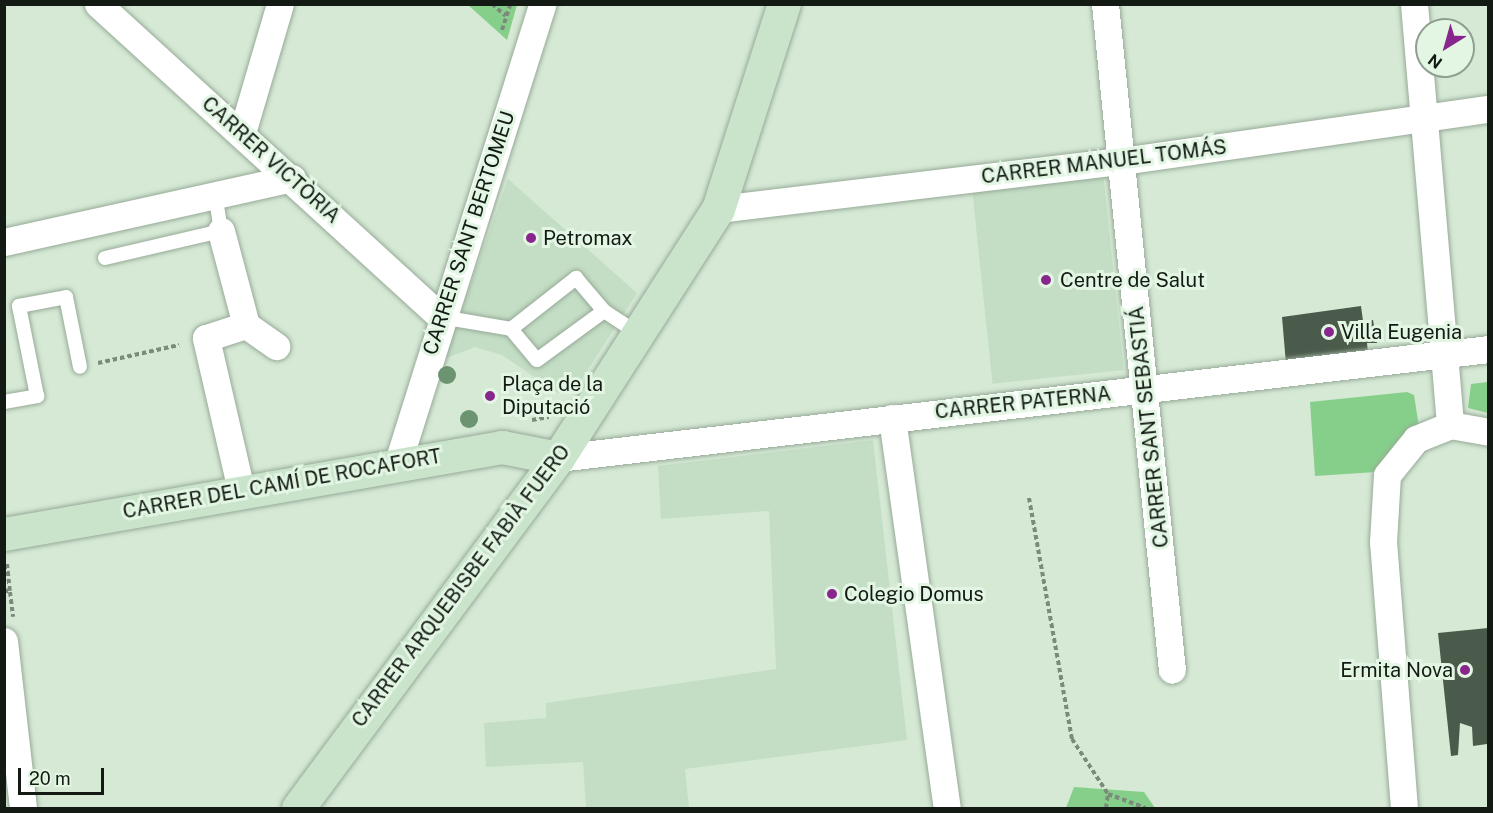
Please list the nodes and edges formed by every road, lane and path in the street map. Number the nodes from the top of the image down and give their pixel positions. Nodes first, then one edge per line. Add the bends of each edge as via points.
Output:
1 (98, 4) edge
2 (280, 4) edge
3 (492, 4) edge
4 (542, 4) edge
5 (783, 4) edge
6 (1105, 4) edge
7 (1414, 4) edge
8 (506, 16) dead end
9 (1488, 109) edge
10 (1425, 116) junction
11 (242, 132) junction
12 (1122, 161) junction
13 (292, 177) junction
14 (215, 195) junction
15 (718, 209) junction
16 (220, 231) junction
17 (4, 242) edge
18 (105, 258) dead end
19 (604, 311) junction
20 (441, 317) junction
21 (246, 325) junction
22 (511, 329) junction
23 (639, 334) junction
24 (206, 338) junction
25 (276, 346) dead end
26 (1488, 348) edge
27 (1443, 354) junction
28 (80, 367) joint
29 (1145, 390) junction
30 (4, 402) edge
31 (892, 417) junction
32 (1450, 425) junction
33 (1488, 432) edge
34 (558, 458) junction
35 (398, 462) junction
36 (241, 490) junction
37 (1029, 498) dead end
38 (6, 549) edge
39 (10, 592) dead end
40 (4, 641) edge
41 (1172, 670) dead end
42 (1108, 794) junction
43 (23, 808) edge
44 (298, 808) edge
45 (947, 808) edge
46 (1106, 808) edge
47 (1146, 808) edge
48 (1404, 808) edge

1 - 11 street, CARRER VICTÒRIA
2 - 11 street
3 - 8 path
4 - 20 street, CARRER SANT BERTOMEU
5 - 15 street, CARRER ARQUEBISBE FABIÀ FUERO
6 - 12 street, CARRER SANT SEBASTIÁ
7 - 10 street
9 - 10 street, CARRER MANUEL TOMÁS
10 - 12 street, CARRER MANUEL TOMÁS
10 - 27 street
11 - 13 street, CARRER VICTÒRIA
12 - 15 street, CARRER MANUEL TOMÁS
12 - 29 street, CARRER SANT SEBASTIÁ
13 - 14 street
13 - 20 street, CARRER VICTÒRIA
14 - 16 lane
14 - 17 street
15 - 23 street, CARRER ARQUEBISBE FABIÀ FUERO
16 - 18 lane
16 - 21 street
19 - 22 lane via 537,360
19 - 22 lane via 576,278
19 - 23 lane
20 - 22 lane
20 - 35 street, CARRER SANT BERTOMEU
21 - 24 street
21 - 25 street
23 - 34 street, CARRER ARQUEBISBE FABIÀ FUERO
24 - 28 path
24 - 36 street
26 - 27 street, CARRER PATERNA
27 - 29 street, CARRER PATERNA
27 - 32 street
28 - 30 lane via 66,297 19,306 37,396
29 - 31 street, CARRER PATERNA
29 - 41 street, CARRER SANT SEBASTIÁ
31 - 34 street, CARRER PATERNA
31 - 45 street
32 - 33 street
32 - 48 street via 1416,440 1395,459 1382,501
34 - 35 street, CARRER DEL CAMÍ DE ROCAFORT via 513,446
34 - 44 street, CARRER ARQUEBISBE FABIÀ FUERO
35 - 36 street, CARRER DEL CAMÍ DE ROCAFORT
36 - 38 street, CARRER DEL CAMÍ DE ROCAFORT
37 - 42 path via 1072,739
38 - 39 path
40 - 43 street
42 - 46 path
42 - 47 path

